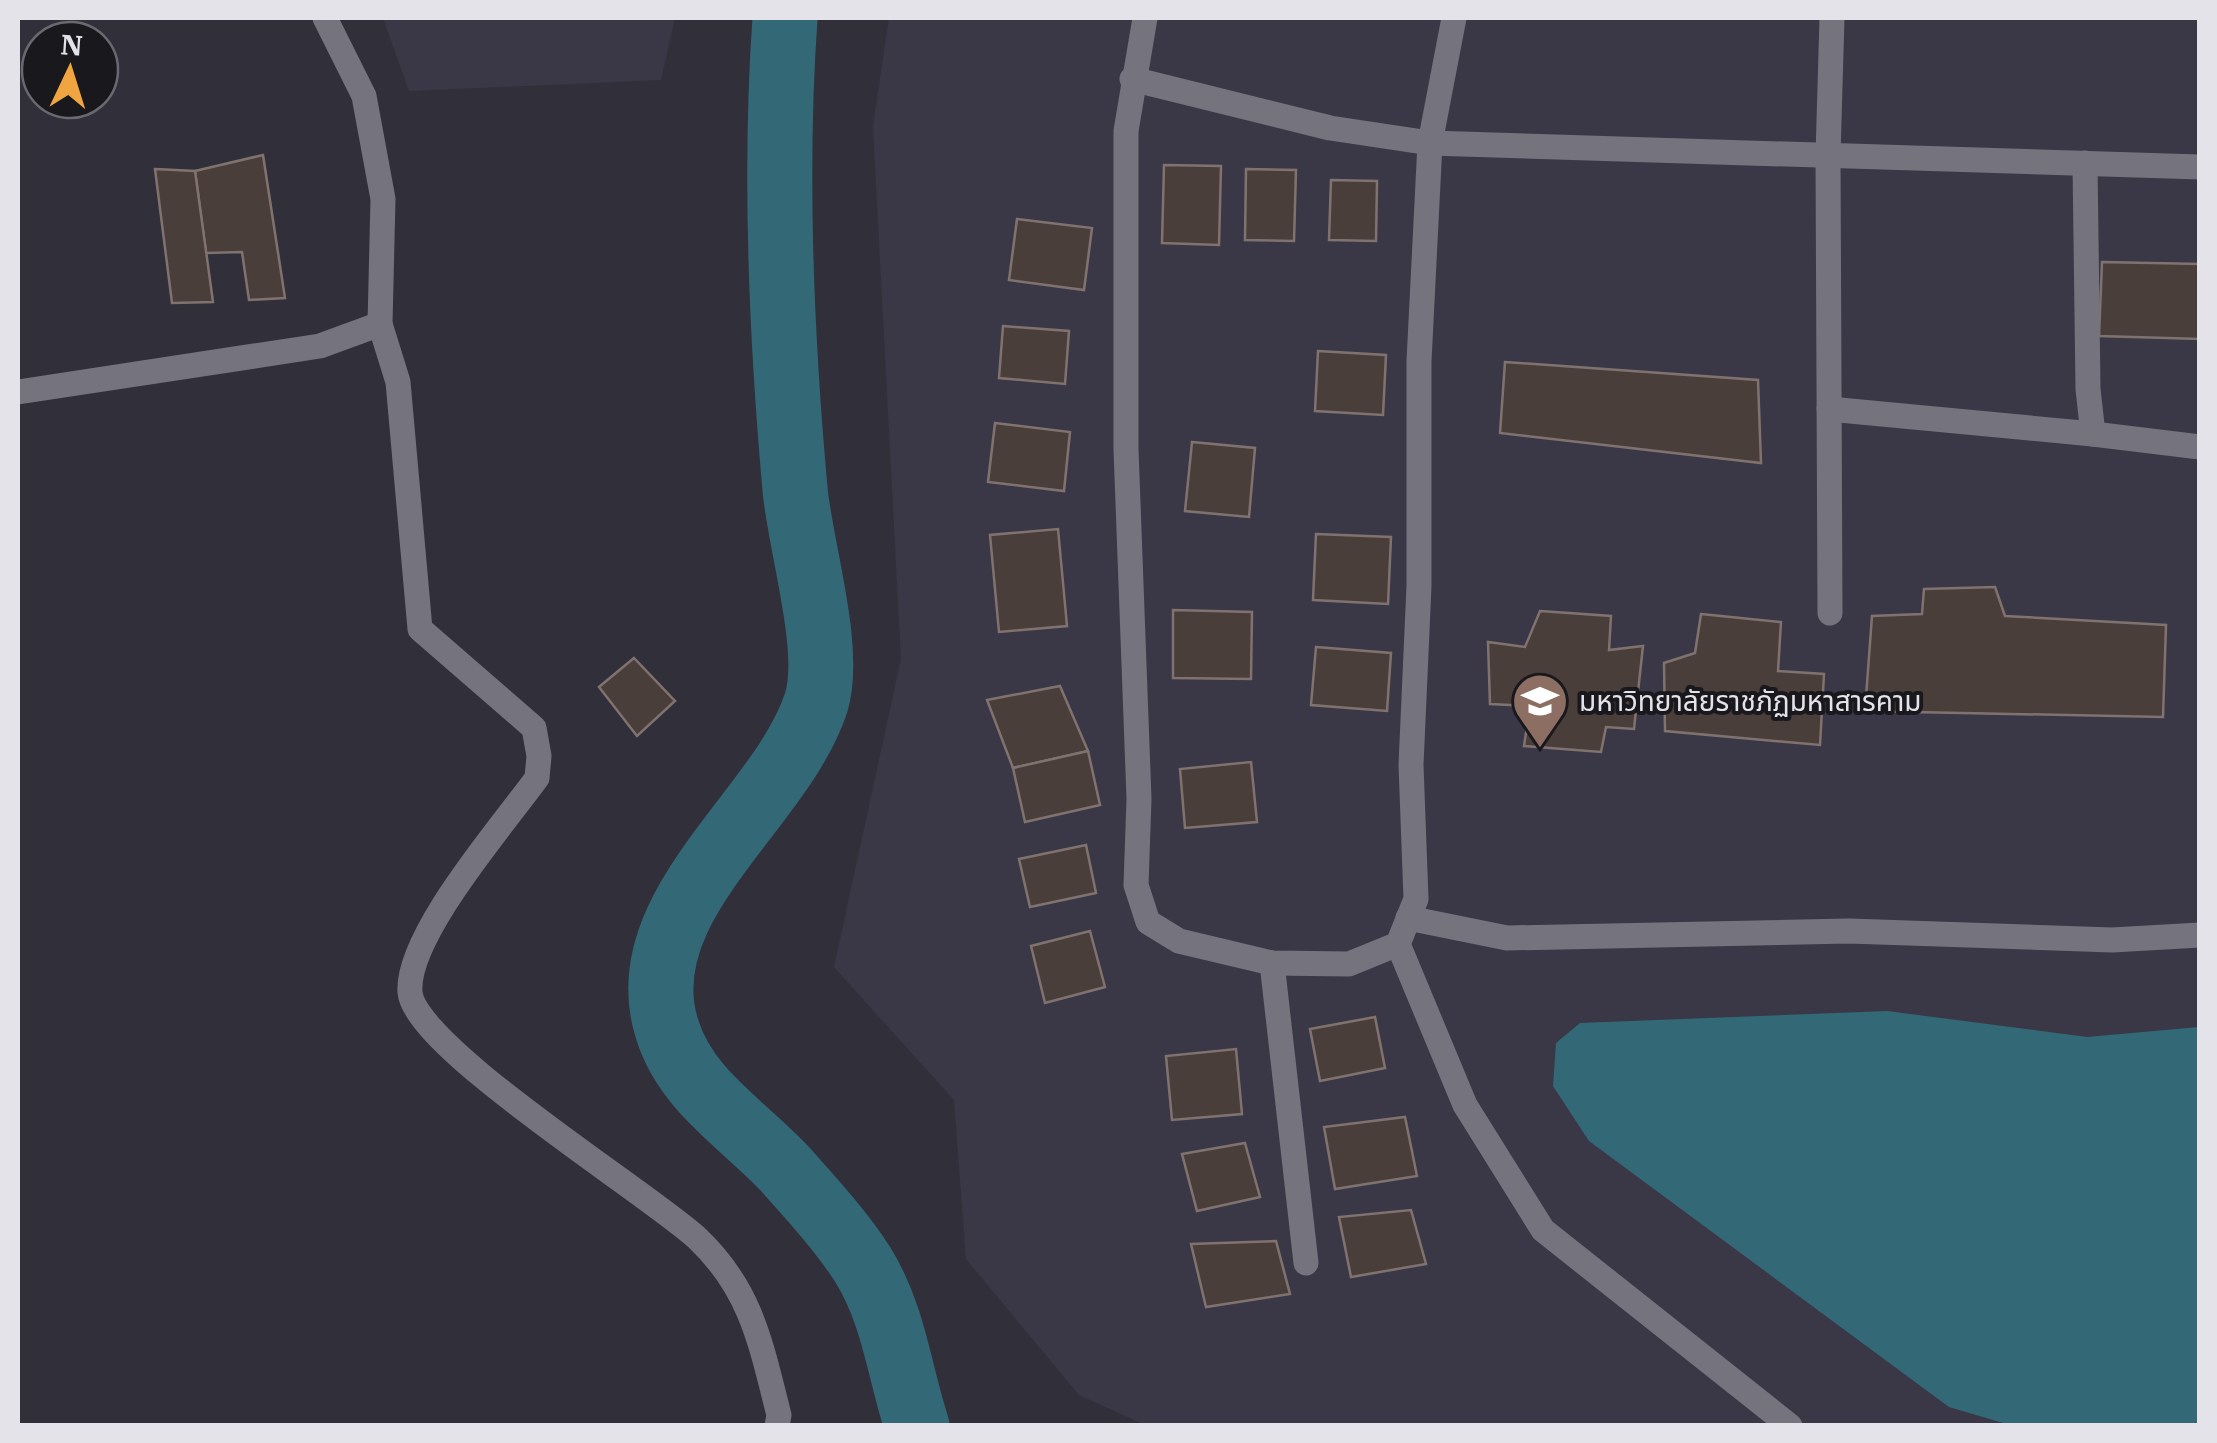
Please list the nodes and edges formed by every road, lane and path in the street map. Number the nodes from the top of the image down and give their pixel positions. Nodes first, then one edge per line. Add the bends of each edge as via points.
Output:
1 (325, 18) edge
2 (1144, 18) edge
3 (1454, 18) edge
4 (1832, 18) edge
5 (1132, 78) junction
6 (1430, 142) junction
7 (1828, 156) junction
8 (2085, 163) junction
9 (2200, 166) edge
10 (380, 324) junction
11 (18, 392) edge
12 (1829, 410) junction
13 (2093, 434) junction
14 (2200, 447) edge
15 (1830, 613) dead end
16 (1408, 918) junction
17 (2200, 935) edge
18 (1398, 944) junction
19 (1272, 963) junction
20 (1306, 1263) dead end
21 (777, 1426) edge
22 (1790, 1426) edge

1 - 10 street via 364,96 383,199
2 - 5 street
3 - 6 street
4 - 7 street
5 - 6 street via 1330,128
5 - 19 street via 1126,131 1126,449 1136,885 1148,922 1178,941
6 - 7 street
6 - 16 street via 1411,765 1416,899
7 - 8 street
7 - 12 street
8 - 9 street
8 - 13 street
10 - 11 street via 320,346
10 - 21 street via 398,382 420,630 534,728 539,756 537,778 423,935 410,992 420,1015 462,1060 698,1240 751,1306
12 - 13 street
12 - 15 street
13 - 14 street
16 - 17 street via 1507,938 1849,930 2112,940
16 - 18 street
18 - 19 street via 1350,964
18 - 22 street via 1465,1105 1542,1230
19 - 20 street

